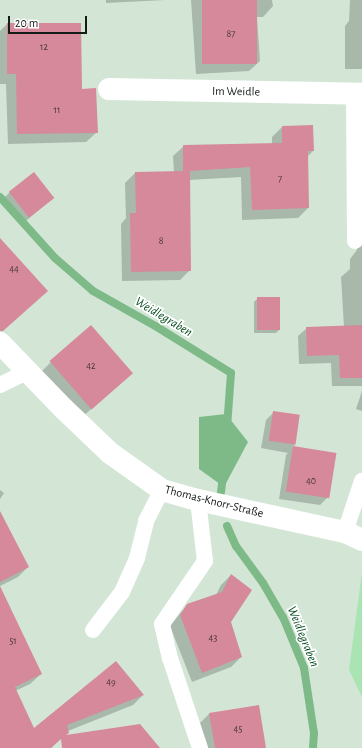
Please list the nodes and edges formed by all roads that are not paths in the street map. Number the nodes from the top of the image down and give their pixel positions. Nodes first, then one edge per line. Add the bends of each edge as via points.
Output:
1 (109, 89) dead end
2 (358, 94) edge
3 (355, 241) dead end
4 (0, 343) edge
5 (27, 372) junction
6 (0, 385) edge
7 (362, 481) edge
8 (162, 490) junction
9 (198, 500) junction
10 (354, 536) edge
11 (94, 630) dead end
12 (200, 748) edge

1 - 2 street, Im Weidle
2 - 3 lane
4 - 5 street, Thomas-Knorr-Straße
5 - 6 lane
5 - 8 street, Thomas-Knorr-Straße via 110,454
7 - 10 lane
8 - 9 street, Thomas-Knorr-Straße
8 - 11 lane via 146,521 138,558 122,592
9 - 10 street, Thomas-Knorr-Straße
9 - 12 lane via 205,561 162,624 170,658

